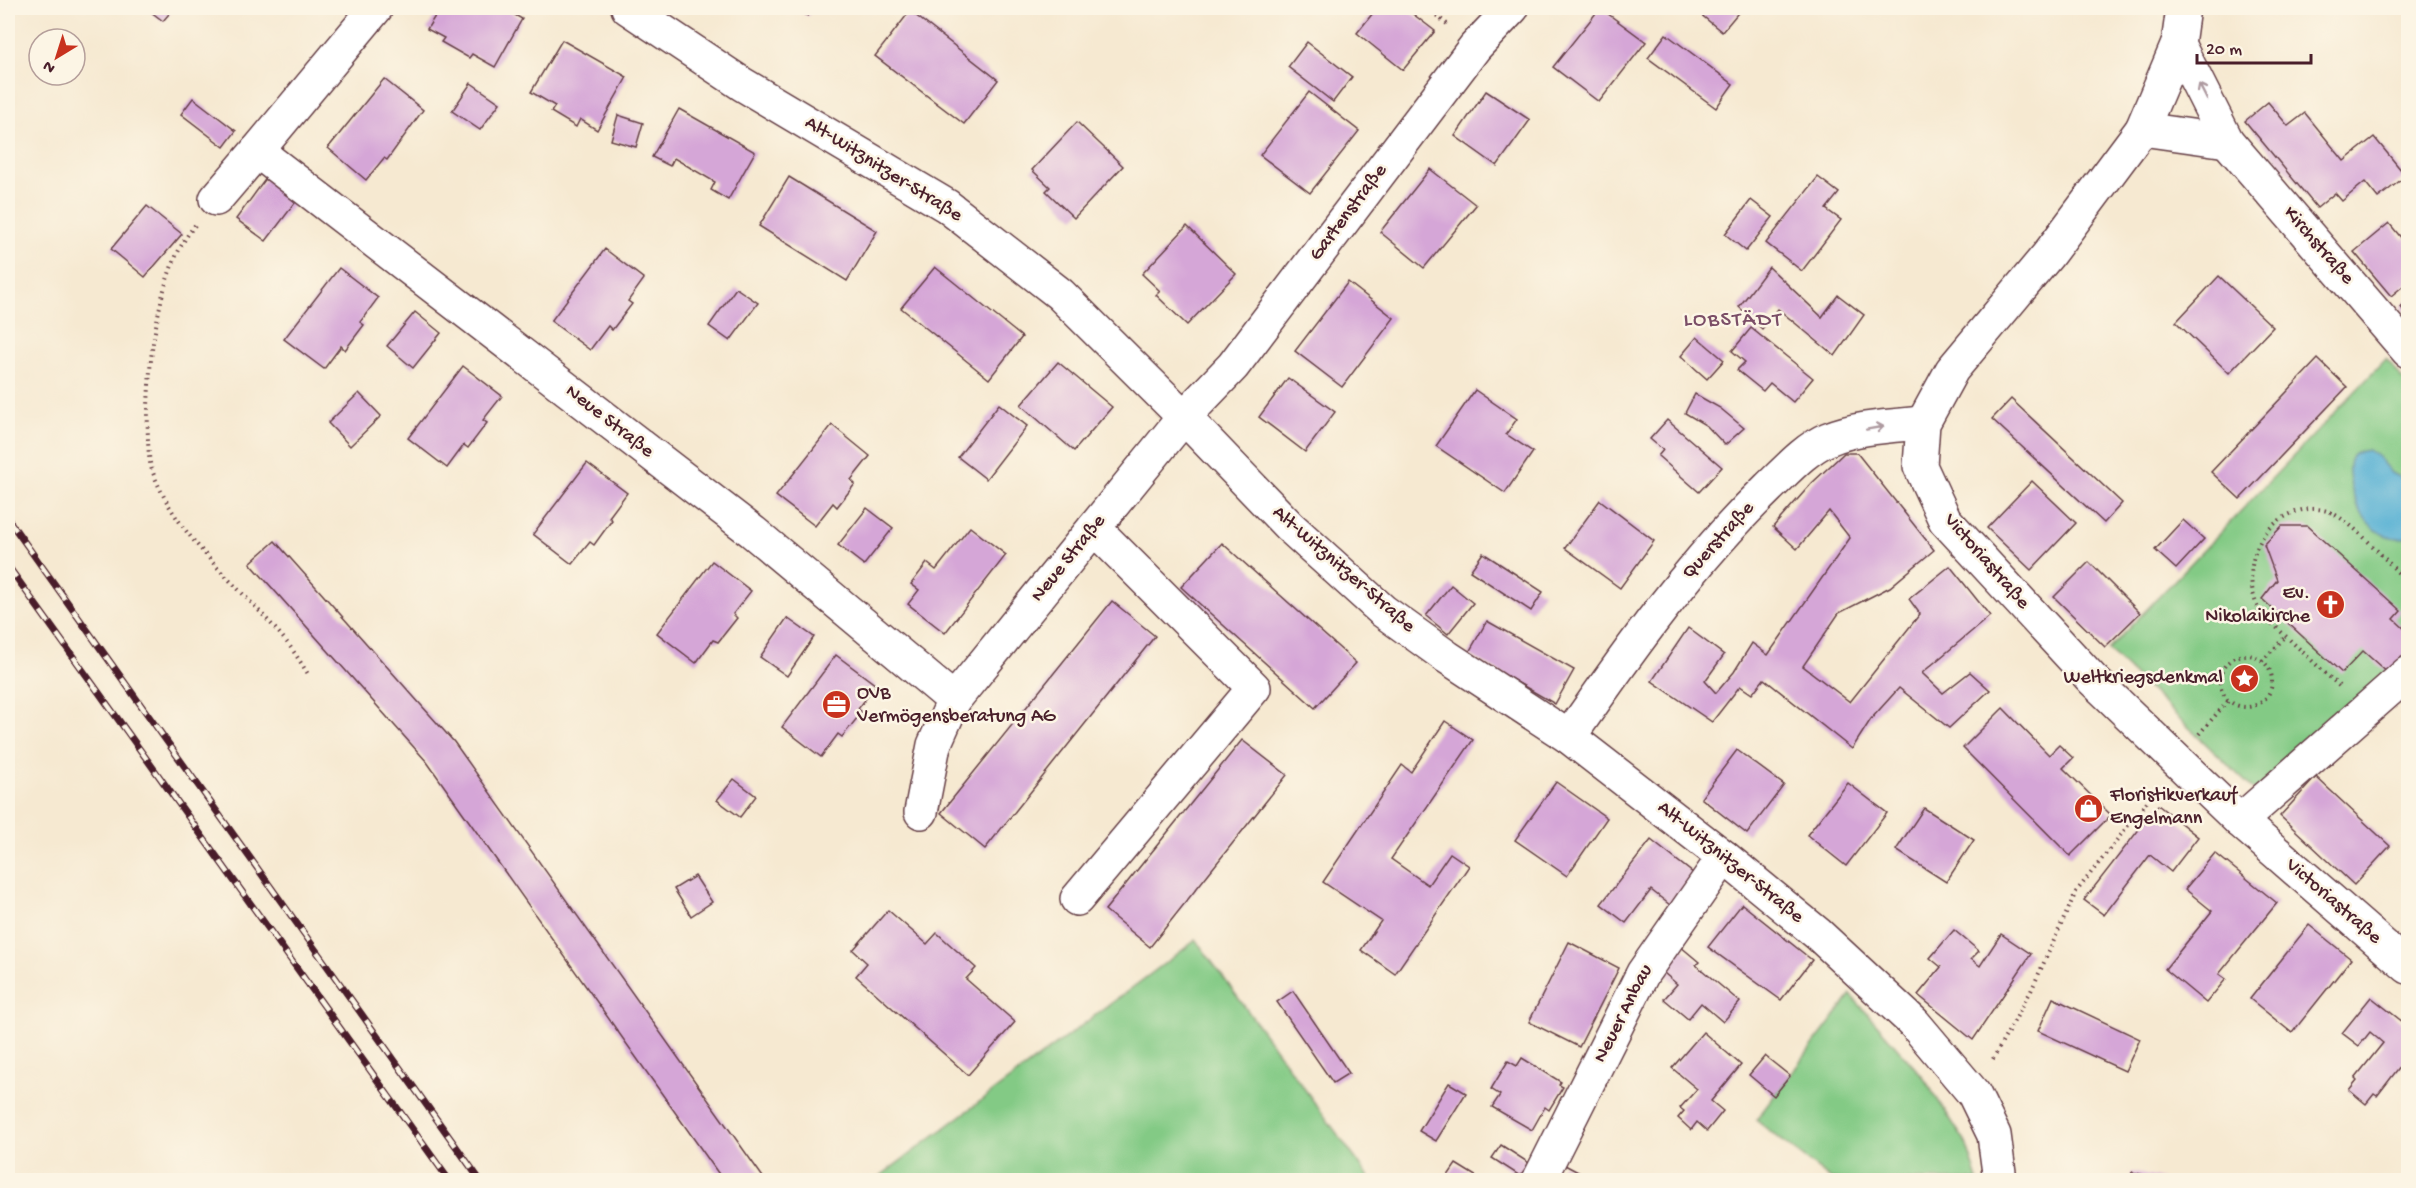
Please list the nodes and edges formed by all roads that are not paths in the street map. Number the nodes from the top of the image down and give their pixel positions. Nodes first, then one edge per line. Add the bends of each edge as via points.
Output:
1 (376, 8) edge
2 (628, 8) edge
3 (1512, 8) edge
4 (2183, 8) edge
5 (2178, 44) junction
6 (2142, 129) junction
7 (2227, 141) junction
8 (257, 152) junction
9 (216, 199) road end
10 (2409, 351) edge
11 (1184, 417) junction
12 (1923, 423) junction
13 (1094, 528) junction
14 (2409, 673) edge
15 (954, 700) junction
16 (1569, 737) junction
17 (921, 812) dead end
18 (2240, 821) junction
19 (1724, 857) junction
20 (1077, 899) dead end
21 (2409, 967) edge
22 (1539, 1180) edge
23 (2000, 1180) edge

1 - 8 street
2 - 11 street, Alt-Witznitzer-Straße via 742,84 947,206 1060,294
3 - 11 street, Gartenstraße via 1475,47 1233,366
4 - 5 street, Victoriastraße
5 - 6 street, Victoriastraße
7 -> 5 street, Kirchstraße
6 - 7 street
6 - 12 street, Victoriastraße via 2048,255 1952,370
7 - 10 street, Kirchstraße
8 - 9 street
8 - 15 street, Neue Straße via 753,532
11 - 13 street, Neue Straße
11 - 16 street, Alt-Witznitzer-Straße via 1288,526 1383,611
16 -> 12 street, Querstraße via 1694,566 1796,461 1828,439 1876,427
12 - 18 street, Victoriastraße via 1920,466 1945,520 2092,679
13 - 15 street, Neue Straße
13 - 20 street via 1254,688
14 - 18 street
15 - 17 street, Neue Straße via 934,745
16 - 19 street, Alt-Witznitzer-Straße
18 - 21 street, Victoriastraße
19 - 22 street, Neuer Anbau via 1643,973
19 - 23 street, Alt-Witznitzer-Straße via 1818,934 1914,1023 1974,1094 1994,1135

